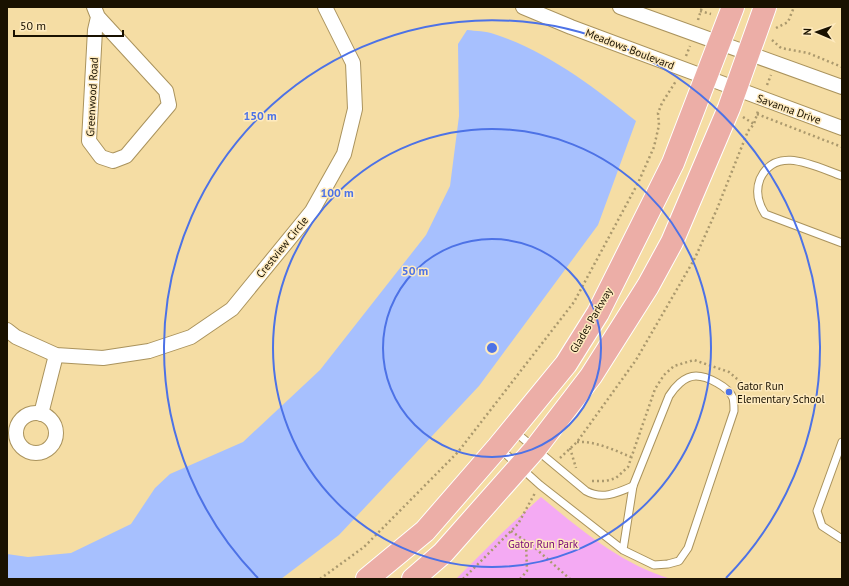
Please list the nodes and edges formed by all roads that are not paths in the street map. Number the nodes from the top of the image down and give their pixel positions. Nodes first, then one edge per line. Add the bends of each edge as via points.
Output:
1 (325, 7) edge
2 (523, 7) edge
3 (620, 7) edge
4 (733, 7) edge
5 (765, 7) edge
6 (96, 12) edge
7 (719, 43) junction
8 (749, 54) junction
9 (706, 78) junction
10 (842, 87) edge
11 (737, 89) junction
12 (842, 128) edge
13 (842, 176) edge
14 (842, 243) edge
15 (7, 330) edge
16 (56, 355) junction
17 (41, 414) dead end
18 (513, 430) junction
19 (842, 442) edge
20 (498, 447) junction
21 (535, 449) junction
22 (520, 467) junction
23 (633, 486) junction
24 (842, 539) edge
25 (623, 550) junction
26 (367, 579) edge
27 (413, 579) edge

1 - 16 street, Crestview Circle via 353,63 355,109 344,154 312,212 232,309 191,337 149,351 103,358
2 - 9 street, Meadows Boulevard
3 - 7 street
4 - 7 main road, Glades Parkway
5 - 8 main road
6 - 6 street, Greenwood Road via 166,91 169,105 126,156 113,161 101,157 89,141
7 - 8 street
7 - 9 main road, Glades Parkway
8 - 10 street
8 - 11 main road
9 - 11 street, Meadows Boulevard
9 - 18 main road, Glades Parkway via 674,162 598,313 566,364
11 - 12 street, Savanna Drive
11 - 21 main road via 672,242 648,286 591,376
13 - 14 lane via 798,160 782,159 771,164 764,172 757,188 759,204 765,214
15 - 16 street, Crestview Circle via 16,337
16 - 17 street
18 - 20 main road, Glades Parkway
18 - 21 lane
19 - 24 lane via 817,511 822,526
20 - 22 lane
20 - 26 main road, Glades Parkway via 425,530
21 - 22 main road
21 - 23 lane via 594,496 618,493
22 - 25 lane
22 - 27 main road via 443,553
23 - 25 lane
23 - 25 lane via 669,396 675,387 695,376 725,387 733,397 734,411 688,548 679,561 654,565

